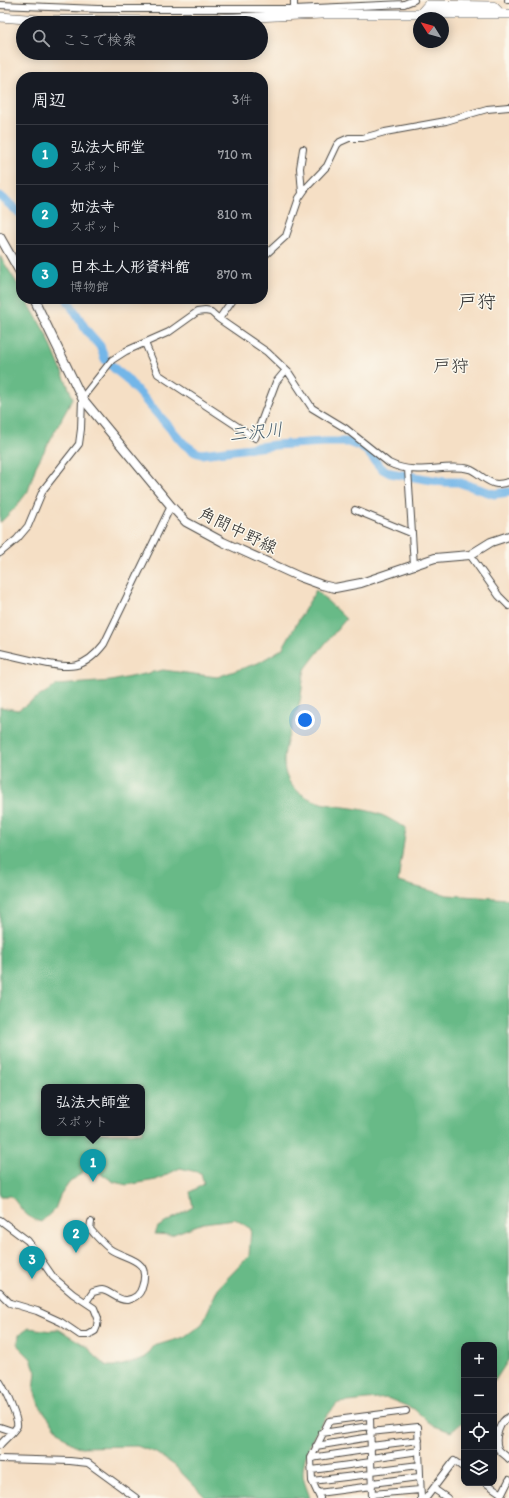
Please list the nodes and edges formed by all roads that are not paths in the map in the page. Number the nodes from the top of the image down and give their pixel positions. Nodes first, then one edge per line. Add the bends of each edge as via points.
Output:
1 (294, 0) edge
2 (414, 0) edge
3 (0, 5) edge
4 (294, 9) junction
5 (504, 14) edge
6 (268, 16) edge
7 (0, 17) edge
8 (16, 18) edge
9 (509, 107) edge
10 (303, 149) dead end
11 (302, 193) junction
12 (0, 237) edge
13 (268, 252) edge
14 (16, 265) edge
15 (36, 304) edge
16 (230, 304) edge
17 (219, 319) junction
18 (145, 343) junction
19 (286, 370) junction
20 (82, 398) junction
21 (408, 473) junction
22 (509, 482) edge
23 (171, 506) junction
24 (355, 510) dead end
25 (411, 533) junction
26 (509, 536) edge
27 (0, 553) edge
28 (470, 555) junction
29 (414, 566) junction
30 (509, 606) edge
31 (0, 654) edge
32 (0, 1220) edge
33 (91, 1222) dead end
34 (0, 1293) edge
35 (86, 1302) junction
36 (0, 1382) edge
37 (406, 1410) dead end
38 (370, 1416) junction
39 (509, 1417) edge
40 (0, 1426) edge
41 (12, 1431) junction
42 (370, 1432) junction
43 (322, 1433) junction
44 (419, 1440) junction
45 (0, 1445) edge
46 (316, 1446) junction
47 (371, 1448) junction
48 (419, 1451) junction
49 (311, 1458) junction
50 (0, 1459) edge
51 (509, 1459) edge
52 (371, 1460) junction
53 (419, 1465) junction
54 (461, 1466) edge
55 (312, 1470) junction
56 (372, 1472) junction
57 (419, 1477) junction
58 (509, 1480) edge
59 (312, 1481) junction
60 (372, 1485) junction
61 (489, 1486) edge
62 (434, 1489) junction
63 (420, 1490) junction
64 (319, 1496) edge
65 (372, 1496) edge
66 (501, 1496) edge
67 (136, 1498) edge
68 (421, 1498) edge
69 (426, 1498) edge
70 (447, 1498) edge

1 - 4 street
2 - 4 street via 404,4
3 - 4 street via 98,9
5 - 6 highway
7 - 8 highway
9 - 11 street via 487,109 446,121 363,138 345,139 337,145 327,166
10 - 11 street via 300,168
11 - 13 street via 286,236
12 - 14 main road
15 - 20 main road, 角間中野線
16 - 17 street
17 - 18 street via 211,312 197,312 169,332
17 - 19 street via 267,352
18 - 19 street via 158,374 255,438 276,382
18 - 20 street via 115,358
19 - 21 street via 312,408 345,428 389,463
20 - 23 main road, 角間中野線
20 - 27 street via 82,429 79,444 45,487 28,526
21 - 22 street via 463,468 474,471 495,484
21 - 25 street
23 - 29 main road, 角間中野線 via 186,522 223,542 322,585 340,588
23 - 31 street via 104,644 96,655 82,664 65,667
24 - 25 street
25 - 29 street
26 - 28 main road, 角間中野線 via 491,542
28 - 29 main road, 角間中野線 via 435,558
28 - 30 street
32 - 35 street via 28,1241 53,1277
33 - 35 street via 90,1229 110,1249 138,1262 145,1278 141,1292 136,1297 122,1300 102,1290 93,1292
34 - 35 street via 10,1303 37,1311 61,1322 80,1335 88,1335 95,1331 97,1326 98,1318 94,1308
36 - 41 street via 18,1424
37 - 38 street
38 - 42 street
38 - 43 street via 329,1421
39 - 51 street via 501,1424 497,1438 498,1449
40 - 41 street
41 - 45 street
42 - 43 street
42 - 44 street via 418,1427
42 - 46 street
42 - 47 street
43 - 46 street
44 - 47 street
44 - 48 street
46 - 49 street
47 - 49 street
47 - 52 street
48 - 52 street
48 - 53 street
49 - 55 street
50 - 67 street via 88,1463
52 - 55 street
52 - 56 street
53 - 56 street
53 - 57 street
54 - 62 street via 454,1461
55 - 59 street
56 - 59 street
56 - 60 street
57 - 60 street
57 - 63 street
58 - 66 street
59 - 64 street
60 - 64 street
60 - 65 street
61 - 66 street
62 - 69 street
62 - 70 street
63 - 65 street
63 - 68 street

